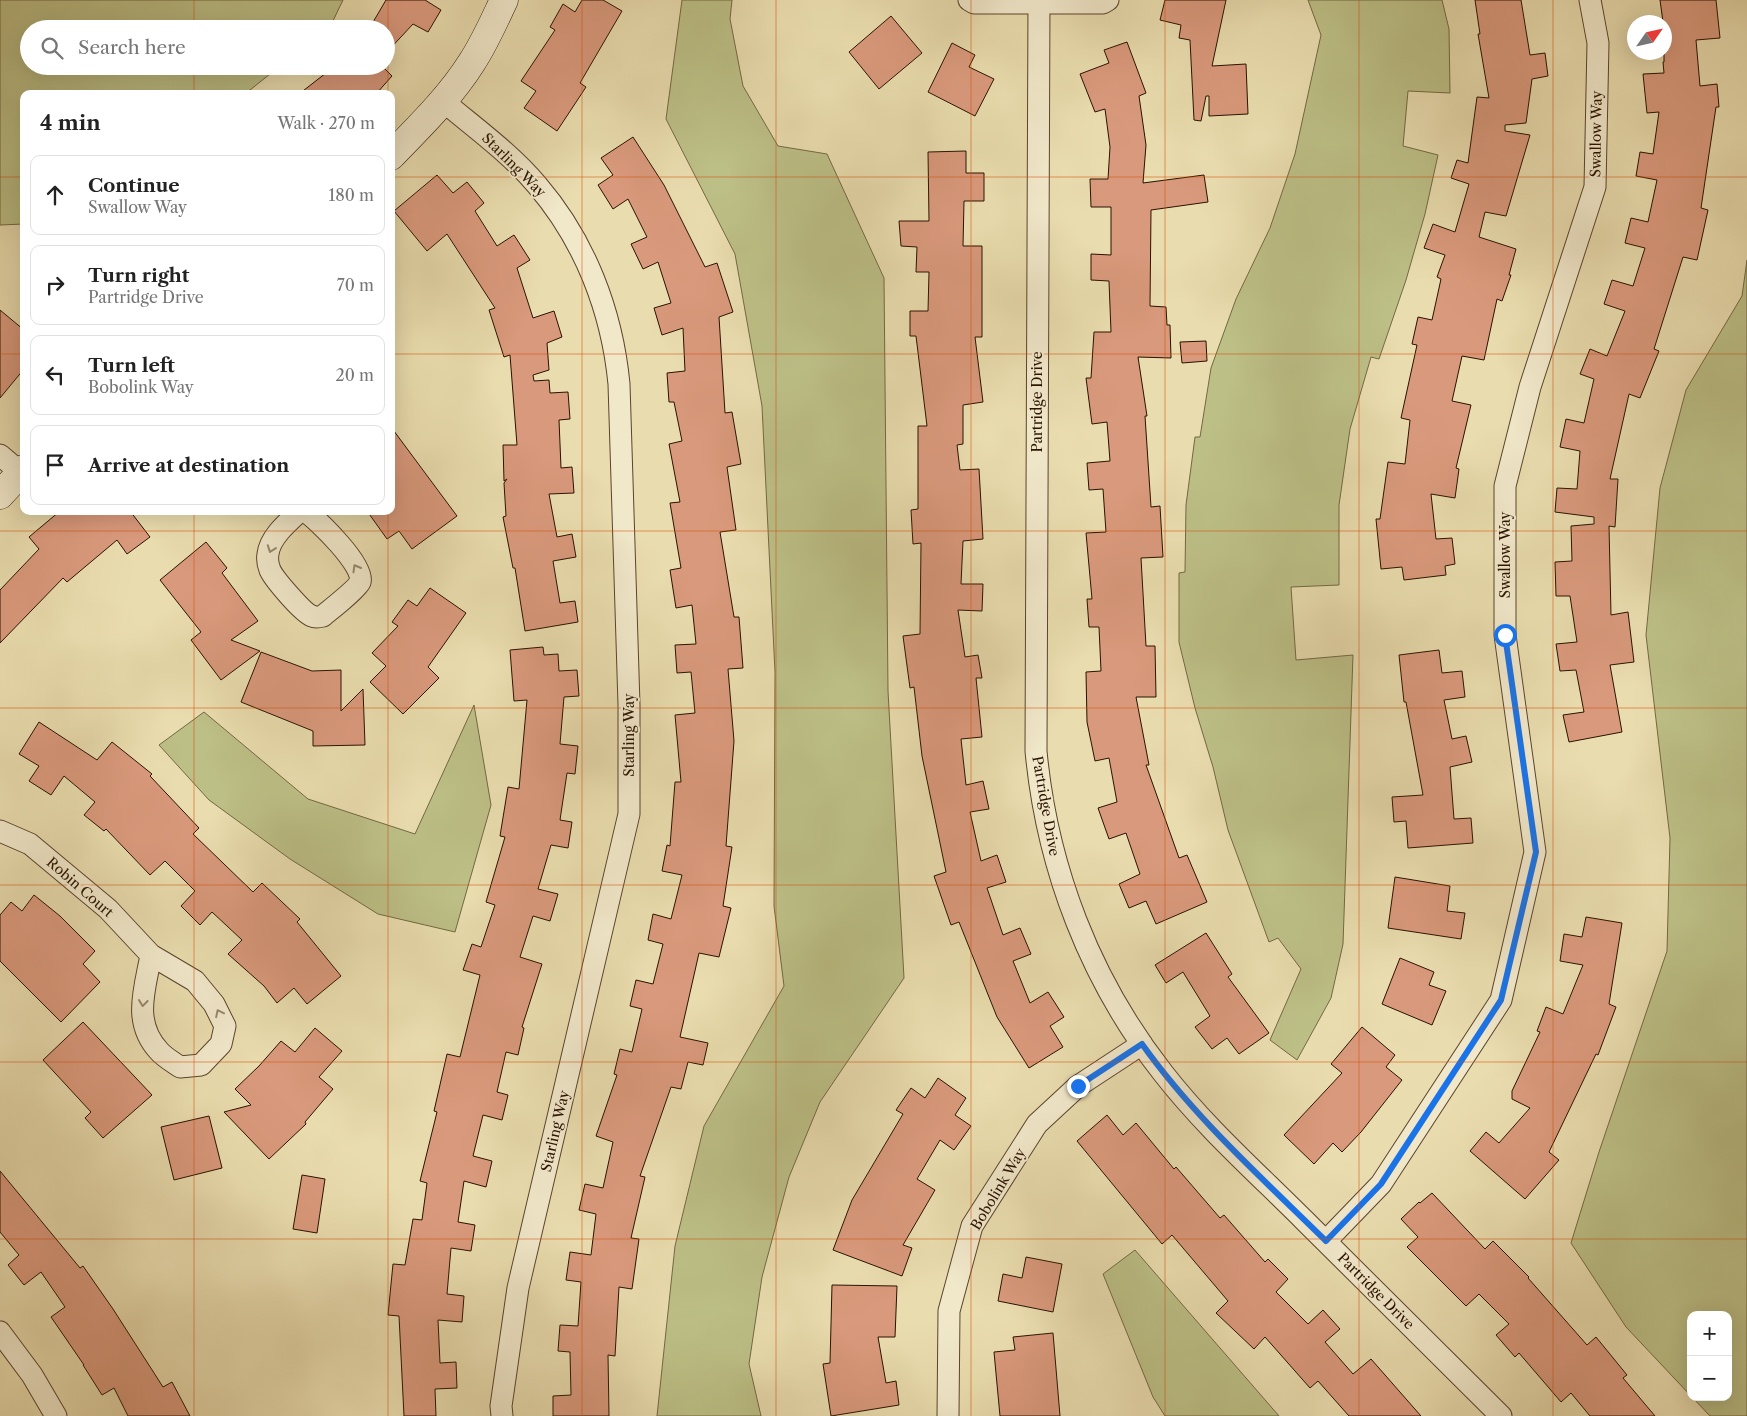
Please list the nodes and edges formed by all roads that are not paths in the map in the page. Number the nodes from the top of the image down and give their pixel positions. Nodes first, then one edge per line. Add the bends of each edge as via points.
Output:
1 (504, 0) edge
2 (969, 0) edge
3 (1108, 0) edge
4 (1590, 0) edge
5 (1039, 2) edge
6 (443, 101) junction
7 (395, 152) edge
8 (15, 465) edge
9 (0, 495) edge
10 (296, 515) edge
11 (310, 515) edge
12 (0, 831) edge
13 (151, 955) junction
14 (1142, 1044) junction
15 (1326, 1241) junction
16 (0, 1332) edge
17 (56, 1416) edge
18 (502, 1416) edge
19 (948, 1416) edge
20 (1501, 1416) edge

1 - 6 street via 472,62
2 - 5 street via 974,3
3 - 5 street via 1103,3
4 - 15 street, Swallow Way via 1598,42 1595,187 1530,387 1504,486 1505,635 1536,852 1501,1000 1381,1184
5 - 14 street, Partridge Drive via 1035,710 1039,784 1054,855 1078,927 1094,964
6 - 7 street
6 - 18 street, Starling Way via 537,184 572,234 605,310 619,384 629,705 629,814 518,1288
8 - 9 street
10 -> 11 street via 276,536 269,548 268,562 274,576 302,609 317,618 359,585 361,574 356,564
12 - 13 street, Robin Court via 30,844 108,909
13 -> 13 street, Robin Court via 141,1009 147,1037 180,1067 200,1065 221,1044 225,1026 214,1004 195,981
14 - 15 street, Partridge Drive via 1187,1102
14 - 19 street, Bobolink Way via 1078,1086 1037,1124 972,1226 949,1311
15 - 20 street, Partridge Drive
16 - 17 street via 32,1375

